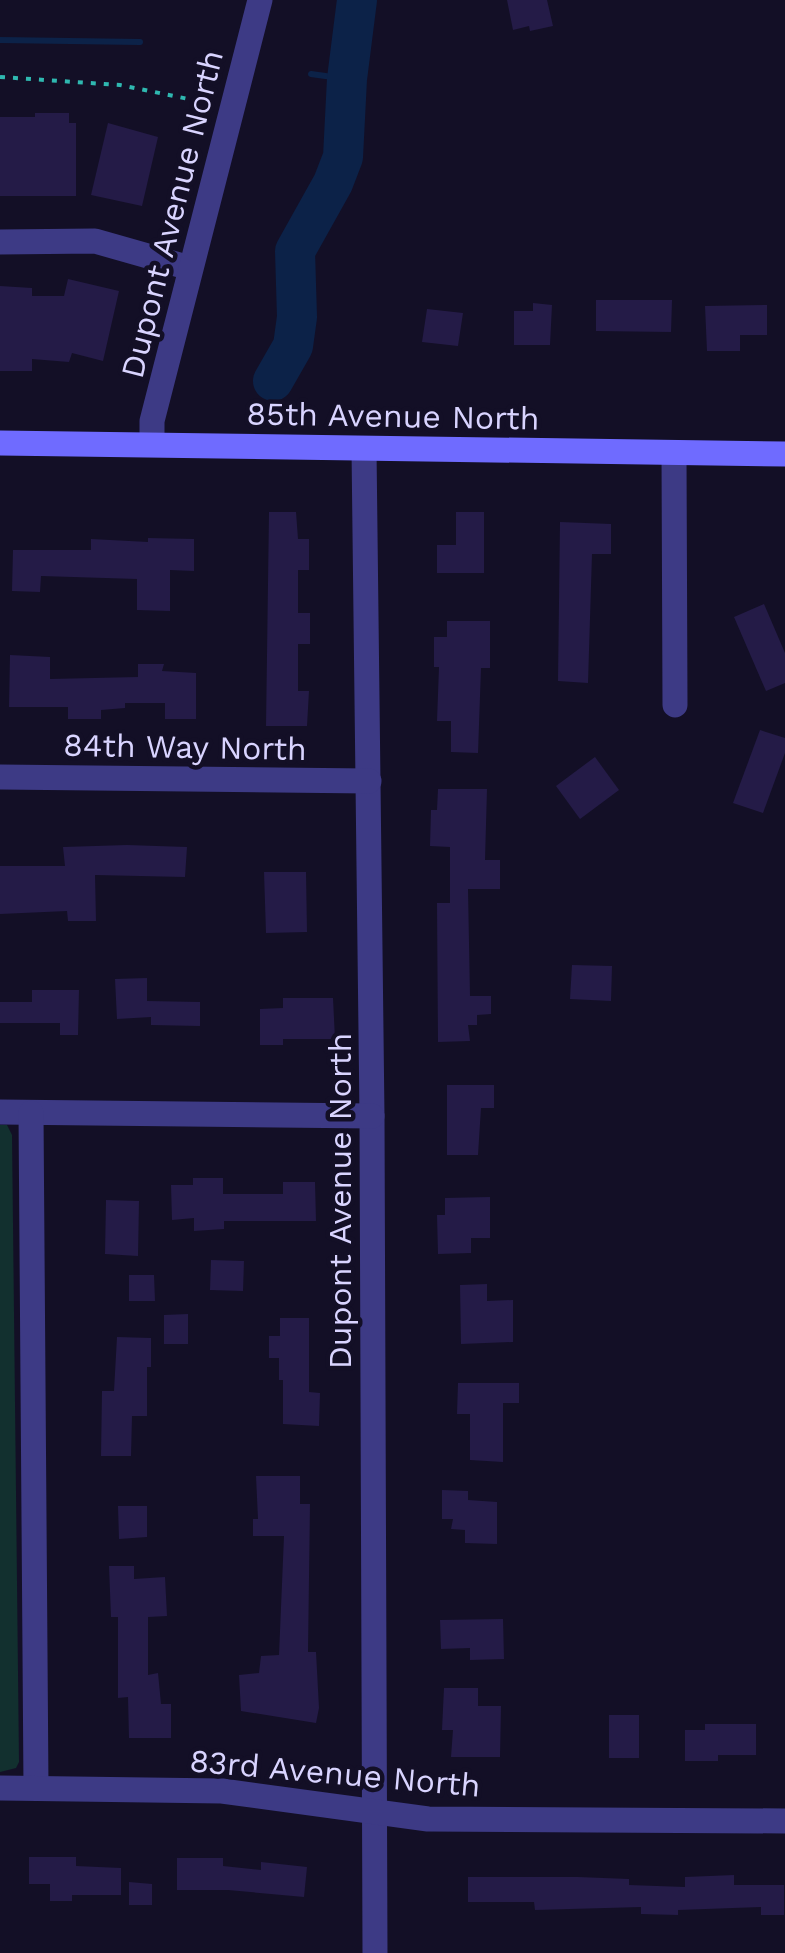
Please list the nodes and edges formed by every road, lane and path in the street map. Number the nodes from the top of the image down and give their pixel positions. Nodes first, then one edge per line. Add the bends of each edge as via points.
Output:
1 (260, 0) edge
2 (0, 77) edge
3 (197, 100) dead end
4 (0, 242) edge
5 (190, 268) junction
6 (0, 443) edge
7 (152, 444) junction
8 (364, 449) junction
9 (674, 453) junction
10 (785, 454) edge
11 (675, 704) dead end
12 (0, 777) edge
13 (369, 782) junction
14 (0, 1112) edge
15 (32, 1112) junction
16 (372, 1116) junction
17 (0, 1788) edge
18 (36, 1788) junction
19 (376, 1812) junction
20 (785, 1821) edge
21 (375, 1953) edge

1 - 5 street, Dupont Avenue North
2 - 3 path via 120,85
4 - 5 street via 94,241
5 - 7 street, Dupont Avenue North
6 - 7 street, 85th Avenue North
7 - 8 street, 85th Avenue North
8 - 9 street, 85th Avenue North
8 - 13 street, Dupont Avenue North
9 - 10 street, 85th Avenue North
9 - 11 street
12 - 13 street, 84th Way North
13 - 16 street, Dupont Avenue North
14 - 15 street
15 - 16 street
15 - 18 street
16 - 19 street, Dupont Avenue North
17 - 18 street, 83rd Avenue North
18 - 19 street, 83rd Avenue North via 222,1791
19 - 20 street, 83rd Avenue North via 428,1819
19 - 21 street, Dupont Avenue North

